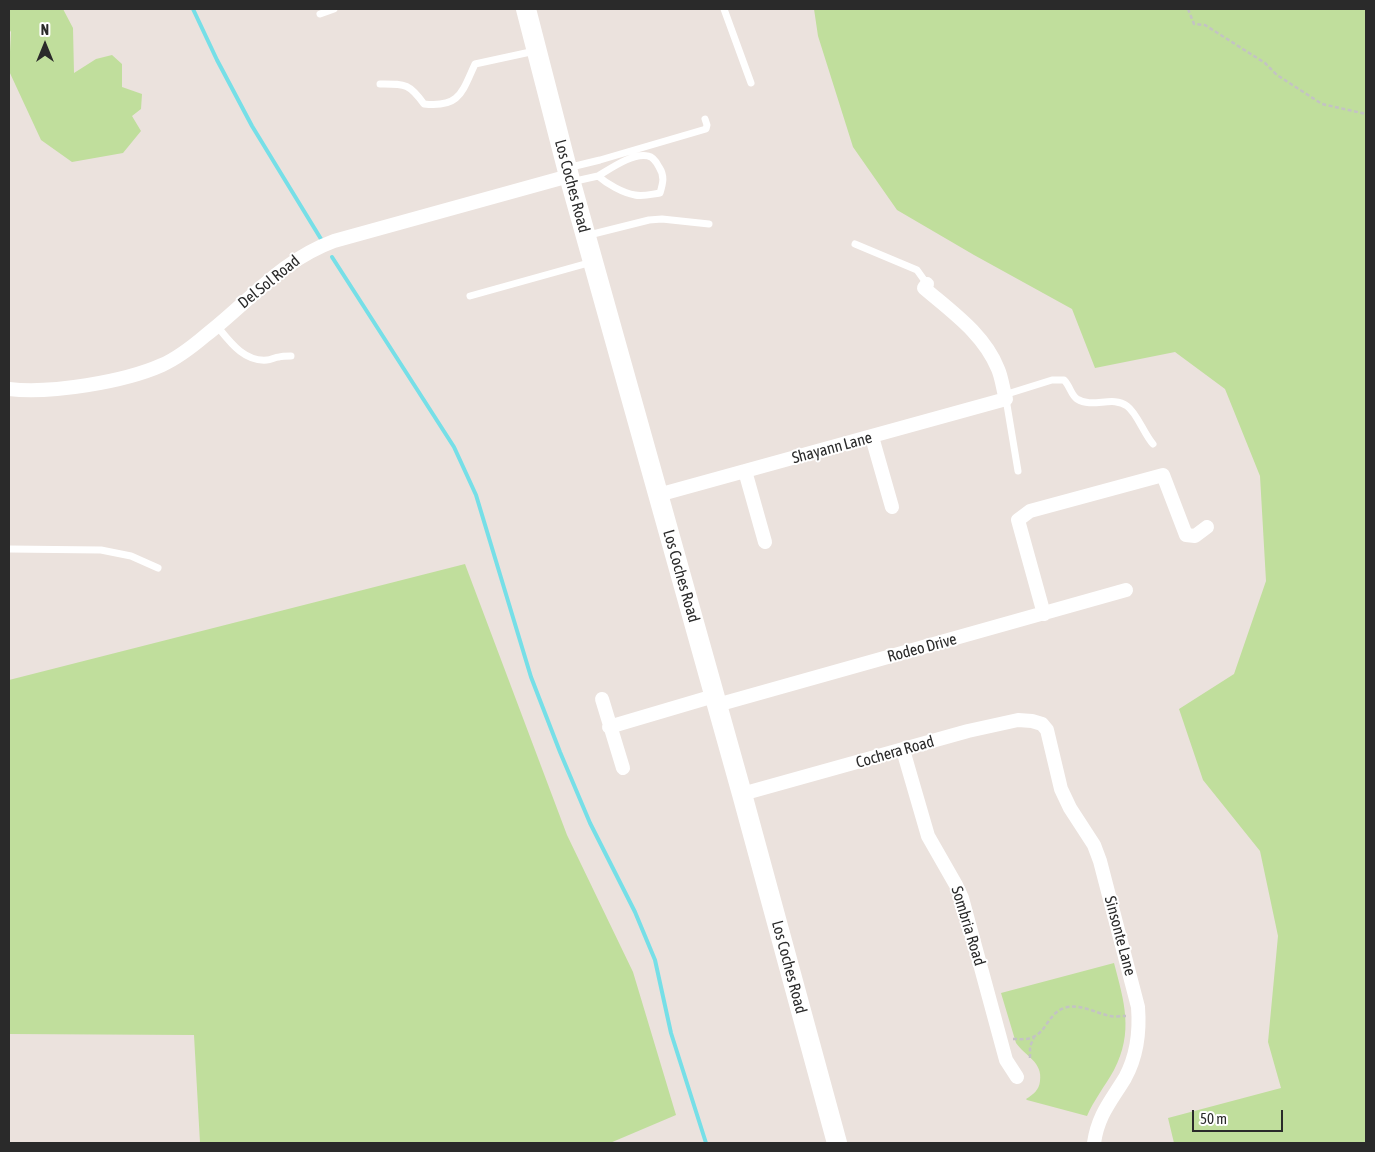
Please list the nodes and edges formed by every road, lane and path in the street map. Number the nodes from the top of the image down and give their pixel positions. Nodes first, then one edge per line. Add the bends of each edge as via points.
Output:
1 (334, 9) edge
2 (526, 9) edge
3 (724, 9) edge
4 (1188, 9) edge
5 (320, 14) dead end
6 (537, 50) junction
7 (751, 83) dead end
8 (380, 84) dead end
9 (1366, 114) edge
10 (705, 120) dead end
11 (569, 175) junction
12 (598, 176) junction
13 (709, 224) dead end
14 (586, 236) junction
15 (855, 244) dead end
16 (593, 262) junction
17 (927, 284) joint
18 (470, 296) dead end
19 (217, 326) junction
20 (291, 356) dead end
21 (9, 389) edge
22 (1005, 397) junction
23 (872, 437) junction
24 (1153, 444) dead end
25 (1018, 471) dead end
26 (745, 472) junction
27 (658, 495) junction
28 (892, 507) dead end
29 (1207, 527) dead end
30 (765, 542) dead end
31 (9, 549) edge
32 (158, 568) dead end
33 (1126, 590) dead end
34 (1044, 614) junction
35 (602, 699) dead end
36 (715, 701) junction
37 (609, 727) junction
38 (1047, 730) joint
39 (903, 750) junction
40 (623, 768) dead end
41 (742, 794) junction
42 (1128, 1016) dead end
43 (1037, 1035) junction
44 (1012, 1039) dead end
45 (1030, 1058) dead end
46 (1017, 1077) dead end
47 (837, 1143) edge
48 (1094, 1143) edge

1 - 5 lane
2 - 6 main road, Los Coches Road
3 - 7 lane
4 - 9 path via 1194,24 1205,25 1266,63 1306,95 1322,104
6 - 8 lane via 475,64 464,89 454,101 439,106 424,104 413,89 402,84
6 - 11 main road, Los Coches Road
10 - 11 lane via 706,129 600,160
11 - 12 lane
11 - 14 main road, Los Coches Road
11 - 19 street, Del Sol Road via 314,248 280,270
12 - 12 lane via 607,184 634,195 660,193 664,182 662,170 649,156 618,164
13 - 14 lane via 649,220
14 - 16 main road, Los Coches Road
15 - 17 lane via 917,270
16 - 18 lane
16 - 27 main road, Los Coches Road
17 - 22 street via 924,288 970,328 987,348 999,370
19 - 20 lane via 232,345 250,358 270,360
19 - 21 street, Del Sol Road via 173,359 149,370 87,385
22 - 23 street, Shayann Lane
22 - 24 lane via 1052,380 1064,380 1074,397 1084,403 1116,401 1129,407
22 - 25 lane
23 - 26 street, Shayann Lane
23 - 28 street
26 - 27 street, Shayann Lane
26 - 30 street
27 - 36 main road, Los Coches Road
29 - 34 street via 1195,536 1186,535 1163,475 1030,511 1018,520
31 - 32 lane via 101,550 131,556
33 - 34 street, Rodeo Drive
34 - 36 street, Rodeo Drive
35 - 37 street
36 - 37 street, Rodeo Drive
36 - 41 main road, Los Coches Road
37 - 40 street
38 - 39 street, Cochera Road via 1032,720 1018,720
38 - 48 street, Sinsonte Lane via 1061,789 1100,861 1138,1007 1134,1058 1103,1112
39 - 41 street, Cochera Road
39 - 46 street, Sombria Road via 930,840 960,894 1006,1060
41 - 47 main road, Los Coches Road
42 - 43 path via 1110,1016 1080,1007 1068,1007 1054,1014
43 - 44 path via 1028,1039
43 - 45 path via 1030,1044

